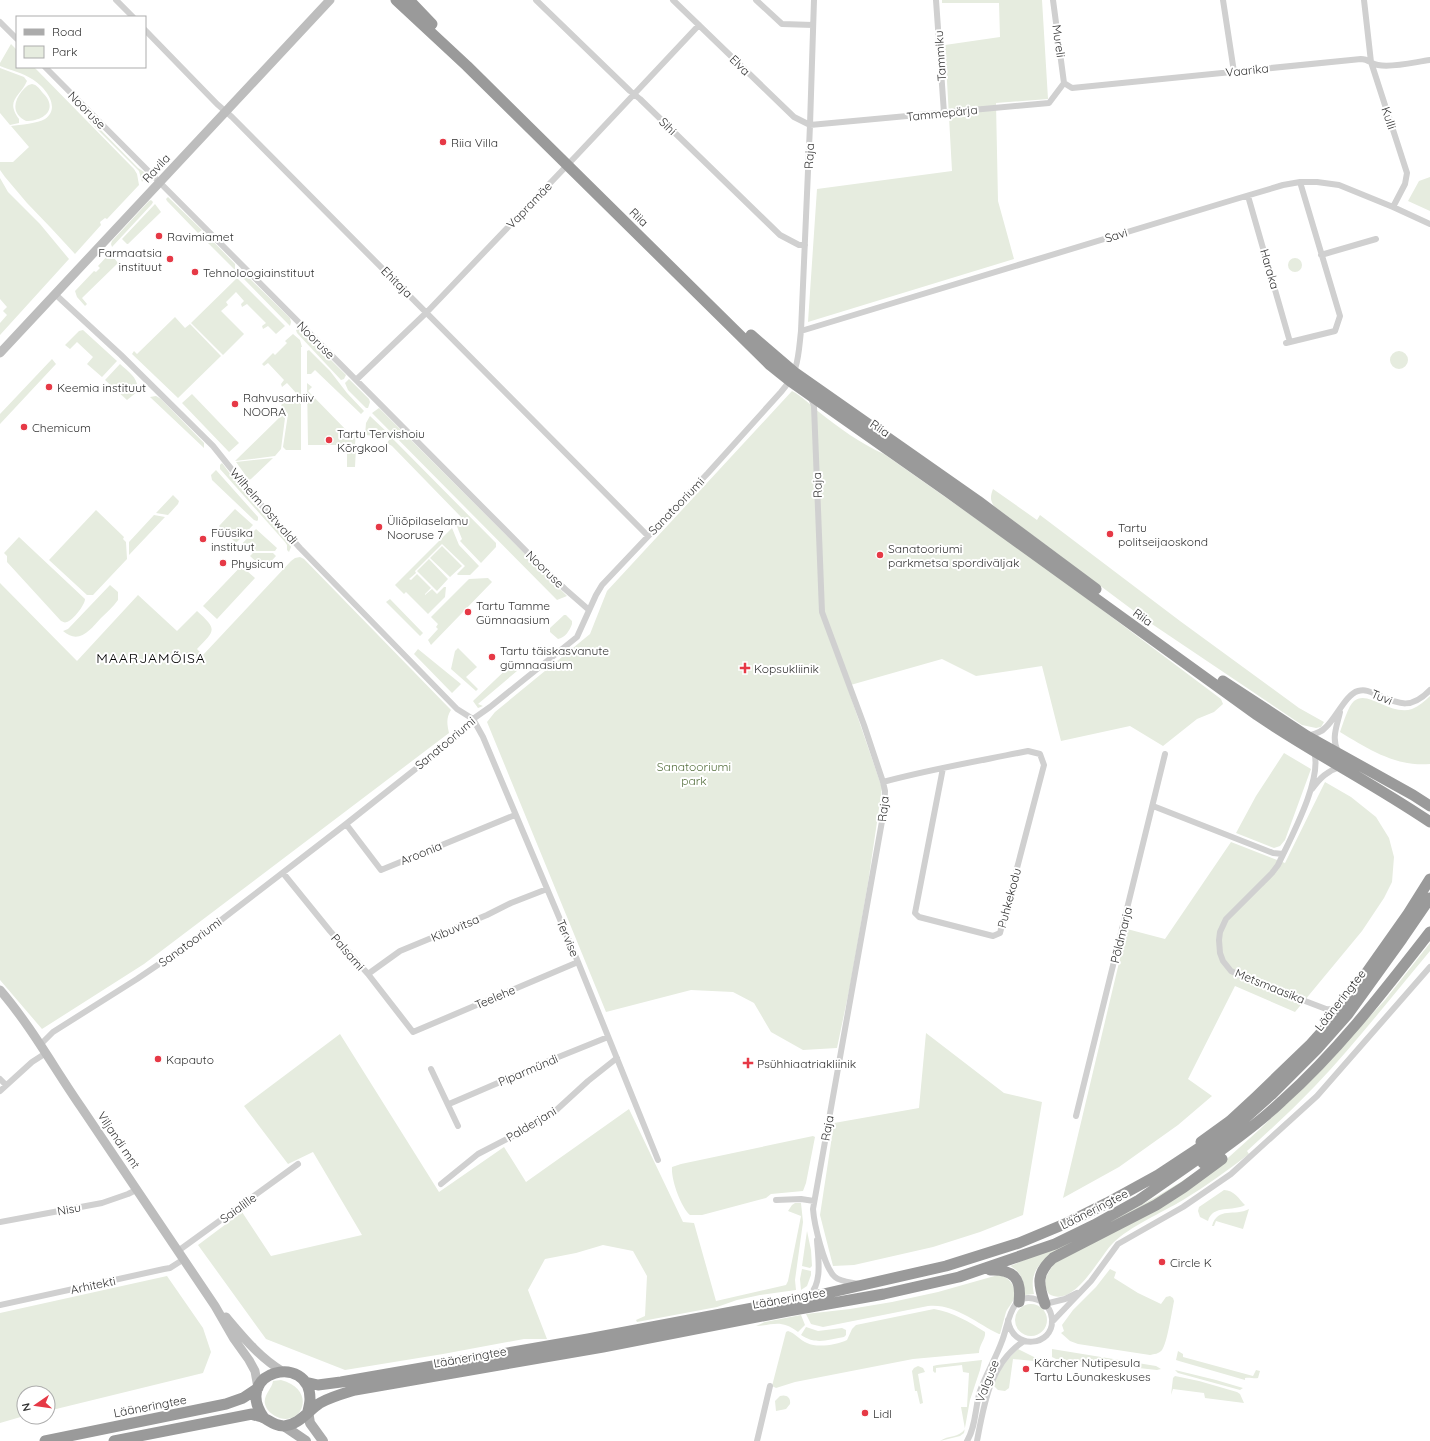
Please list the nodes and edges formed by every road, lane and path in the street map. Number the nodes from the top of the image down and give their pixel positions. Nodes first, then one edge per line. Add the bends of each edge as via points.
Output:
1 (116, 0) edge
2 (330, 0) edge
3 (396, 0) edge
4 (409, 0) edge
5 (536, 0) edge
6 (673, 0) edge
7 (756, 0) edge
8 (814, 0) edge
9 (936, 0) edge
10 (1053, 0) edge
11 (1223, 0) edge
12 (1364, 0) edge
13 (132, 16) edge
14 (0, 22) edge
15 (699, 26) junction
16 (813, 26) junction
17 (146, 31) edge
18 (16, 38) edge
19 (1430, 60) edge
20 (1371, 62) junction
21 (46, 68) edge
22 (1234, 72) junction
23 (1064, 83) junction
24 (634, 95) junction
25 (226, 111) junction
26 (944, 112) junction
27 (810, 125) junction
28 (570, 163) junction
29 (160, 182) junction
30 (1300, 182) junction
31 (1248, 196) junction
32 (1393, 207) junction
33 (1430, 224) edge
34 (1376, 239) dead end
35 (805, 246) junction
36 (1321, 255) junction
37 (55, 294) junction
38 (427, 312) junction
39 (801, 331) junction
40 (0, 353) edge
41 (792, 377) junction
42 (356, 380) junction
43 (810, 396) junction
44 (648, 536) junction
45 (589, 610) junction
46 (1430, 690) edge
47 (1340, 711) junction
48 (473, 718) junction
49 (1307, 736) junction
50 (1314, 752) junction
51 (1165, 754) dead end
52 (1339, 755) junction
53 (1342, 766) junction
54 (943, 768) junction
55 (883, 782) junction
56 (1310, 792) junction
57 (1413, 795) junction
58 (1430, 801) edge
59 (1153, 806) junction
60 (1407, 806) junction
61 (1430, 806) edge
62 (515, 815) junction
63 (1430, 816) edge
64 (1430, 822) edge
65 (346, 824) junction
66 (1283, 854) junction
67 (283, 873) junction
68 (1430, 879) edge
69 (547, 889) junction
70 (1430, 898) edge
71 (1430, 932) edge
72 (578, 962) junction
73 (1430, 967) edge
74 (368, 974) junction
75 (1365, 984) junction
76 (0, 990) edge
77 (413, 1032) joint
78 (608, 1036) junction
79 (40, 1044) junction
80 (46, 1053) junction
81 (617, 1058) junction
82 (431, 1069) dead end
83 (0, 1080) edge
84 (6, 1085) junction
85 (0, 1091) edge
86 (449, 1104) junction
87 (1076, 1116) dead end
88 (1263, 1119) junction
89 (1239, 1122) junction
90 (458, 1126) dead end
91 (658, 1160) dead end
92 (298, 1164) dead end
93 (1158, 1175) junction
94 (441, 1184) dead end
95 (136, 1190) junction
96 (776, 1200) dead end
97 (1139, 1200) junction
98 (814, 1201) junction
99 (0, 1222) edge
100 (816, 1228) junction
101 (181, 1255) junction
102 (981, 1270) junction
103 (865, 1285) junction
104 (1080, 1291) junction
105 (806, 1298) junction
106 (1019, 1302) junction
107 (1045, 1304) junction
108 (0, 1305) edge
109 (215, 1306) junction
110 (1008, 1320) junction
111 (1052, 1322) junction
112 (1024, 1341) junction
113 (282, 1371) junction
114 (305, 1382) junction
115 (770, 1386) dead end
116 (258, 1388) junction
117 (308, 1411) junction
118 (264, 1418) junction
119 (284, 1426) junction
120 (62, 1439) edge
121 (45, 1441) edge
122 (114, 1441) edge
123 (306, 1441) edge
124 (322, 1441) edge
125 (757, 1441) edge
126 (966, 1441) edge
127 (977, 1441) edge

1 - 13 street
2 - 25 street, Ravila
3 - 28 highway, Riia
4 - 28 highway, Riia
5 - 24 street, Sihi
6 - 15 street, Elva
7 - 16 street via 782,24
8 - 16 street, Raja
9 - 26 street, Tammiku
10 - 23 street, Mureli
11 - 22 street
12 - 20 street, Kulli
14 - 18 street
15 - 24 street, Vapramäe
15 - 27 street, Elva via 794,117
16 - 27 street, Raja
17 - 25 street, Ehitaja
19 - 20 street, Vaarika via 1385,66
20 - 22 street, Vaarika via 1360,59
20 - 32 street, Kulli via 1407,173 1405,184
21 - 29 street, Nooruse
22 - 23 street, Vaarika via 1072,88
23 - 26 street, Tammepärja via 1050,103
24 - 28 street, Vapramäe
24 - 35 street, Sihi via 780,235
25 - 29 street, Ravila
25 - 38 street, Ehitaja
26 - 27 street, Tammepärja
27 - 35 street, Raja
28 - 38 street, Vapramäe
28 - 41 highway, Riia via 770,365
29 - 37 street, Ravila
29 - 42 street, Nooruse
30 - 31 street, Savi
30 - 32 street, Savi via 1339,185
30 - 36 street
31 - 36 street, Haraka via 1288,343 1335,331 1340,316
31 - 39 street, Savi
32 - 33 street, Savi
34 - 36 street
35 - 39 street, Raja
37 - 40 street, Ravila
37 - 48 street, Wilhelm Ostwaldi via 104,338 213,446 300,548 457,709
38 - 42 street, Vapramäe
38 - 44 street, Ehitaja
39 - 41 street, Raja via 798,364
41 - 43 highway, Riia
41 - 44 street, Sanatooriumi via 708,473
41 - 49 highway, Riia via 978,501 1188,656
42 - 45 street, Nooruse via 543,568
43 - 50 highway, Riia via 948,492 1257,716
43 - 55 street, Raja via 814,406 822,612
44 - 45 street, Sanatooriumi via 602,585
45 - 48 street, Sanatooriumi via 577,637
46 - 47 street, Tuvi via 1418,701 1406,704 1396,703 1369,690 1359,690 1347,698
47 - 49 street, Tuvi via 1322,731
47 - 52 street, Tuvi via 1334,737
48 - 62 street, Tervise
48 - 65 street, Sanatooriumi via 461,732
49 - 52 highway, Riia
50 - 53 highway, Riia
50 - 56 street, Metsmaasika via 1317,761
51 - 59 street, Põldmarja
52 - 57 highway, Riia
53 - 56 street, Metsmaasika via 1325,774
53 - 60 highway, Riia
54 - 54 street, Puhkekodu via 1028,752 1040,754 1044,765 1000,933 993,936 919,917 915,913
54 - 55 street, Puhkekodu
55 - 98 street, Raja via 884,810
56 - 66 street, Metsmaasika
57 - 58 highway, Riia
57 - 61 highway, Riia
59 - 66 street via 1273,853
59 - 87 street, Põldmarja
60 - 63 highway, Riia
60 - 64 highway, Riia
62 - 65 street, Aroonia via 381,870
62 - 69 street, Tervise
65 - 67 street, Sanatooriumi
66 - 75 street, Metsmaasika via 1272,873 1230,914 1222,926 1218,940 1223,961 1231,971 1250,980 1331,1010
67 - 74 street, Palsami
67 - 79 street, Sanatooriumi via 199,938 53,1032
68 - 75 highway
69 - 72 street, Tervise
69 - 74 street, Kibuvitsa via 511,902 400,951
70 - 75 highway, Lääneringtee
71 - 88 highway via 1385,990 1333,1050
72 - 77 street, Teelehe
72 - 78 street, Tervise
73 - 104 street via 1317,1096 1231,1174 1183,1207 1118,1244 1091,1281
74 - 77 street, Palsami
75 - 89 highway, Lääneringtee via 1348,1014 1317,1049 1271,1095
75 - 93 highway via 1311,1044 1230,1121
76 - 79 street, Viljandi mnt
78 - 81 street, Tervise
78 - 86 street, Piparmündi
79 - 80 street, Viljandi mnt
80 - 84 street
80 - 95 street, Viljandi mnt
81 - 91 street, Tervise
81 - 94 street, Palderjani via 552,1114 478,1154
82 - 86 street
83 - 84 street
84 - 85 street
86 - 90 street
88 - 97 highway via 1189,1173 1160,1191
88 - 107 highway via 1230,1152 1184,1187 1137,1216 1049,1262 1039,1282
89 - 93 highway, Lääneringtee
89 - 97 highway, Lääneringtee via 1205,1154
92 - 101 street, Saialille
93 - 103 highway, Lääneringtee via 1067,1223 1019,1243 946,1266
95 - 99 street, Nisu via 102,1203
95 - 101 street, Viljandi mnt
96 - 98 street
97 - 102 highway, Lääneringtee via 1055,1244
98 - 100 street, Raja
100 - 103 street, Raja via 831,1273 840,1280
100 - 105 street, Raja via 818,1276 813,1291
101 - 108 street, Arhitekti via 170,1268
101 - 109 street, Viljandi mnt
102 - 106 highway via 1000,1270 1012,1274 1019,1284
102 - 117 highway, Lääneringtee via 884,1294 603,1347 354,1390 334,1396
103 - 105 highway, Lääneringtee
104 - 107 street via 1065,1299
104 - 111 street
105 - 114 highway, Lääneringtee via 341,1382 318,1385
106 - 107 street via 1030,1298
106 - 110 street, Valguse via 1012,1308
107 - 111 street via 1050,1310
109 - 113 street, Viljandi mnt via 255,1350
109 - 116 street, Viljandi mnt via 255,1371
110 - 112 street via 1013,1333
110 - 126 street, Valguse via 1001,1344 980,1391 971,1431
111 - 112 street via 1045,1337 1034,1342
112 - 127 street, Valguse via 1009,1353 994,1375
113 - 114 highway, Lääneringtee via 296,1374
113 - 116 highway, Lääneringtee via 268,1376
114 - 117 highway via 310,1398
115 - 125 street
116 - 118 highway via 256,1403
116 - 120 highway, Lääneringtee via 243,1398 226,1404
117 - 119 highway, Lääneringtee via 295,1423
117 - 124 main road via 310,1423
118 - 119 highway via 271,1423
118 - 122 highway via 252,1414
119 - 123 main road
120 - 121 highway, Lääneringtee

